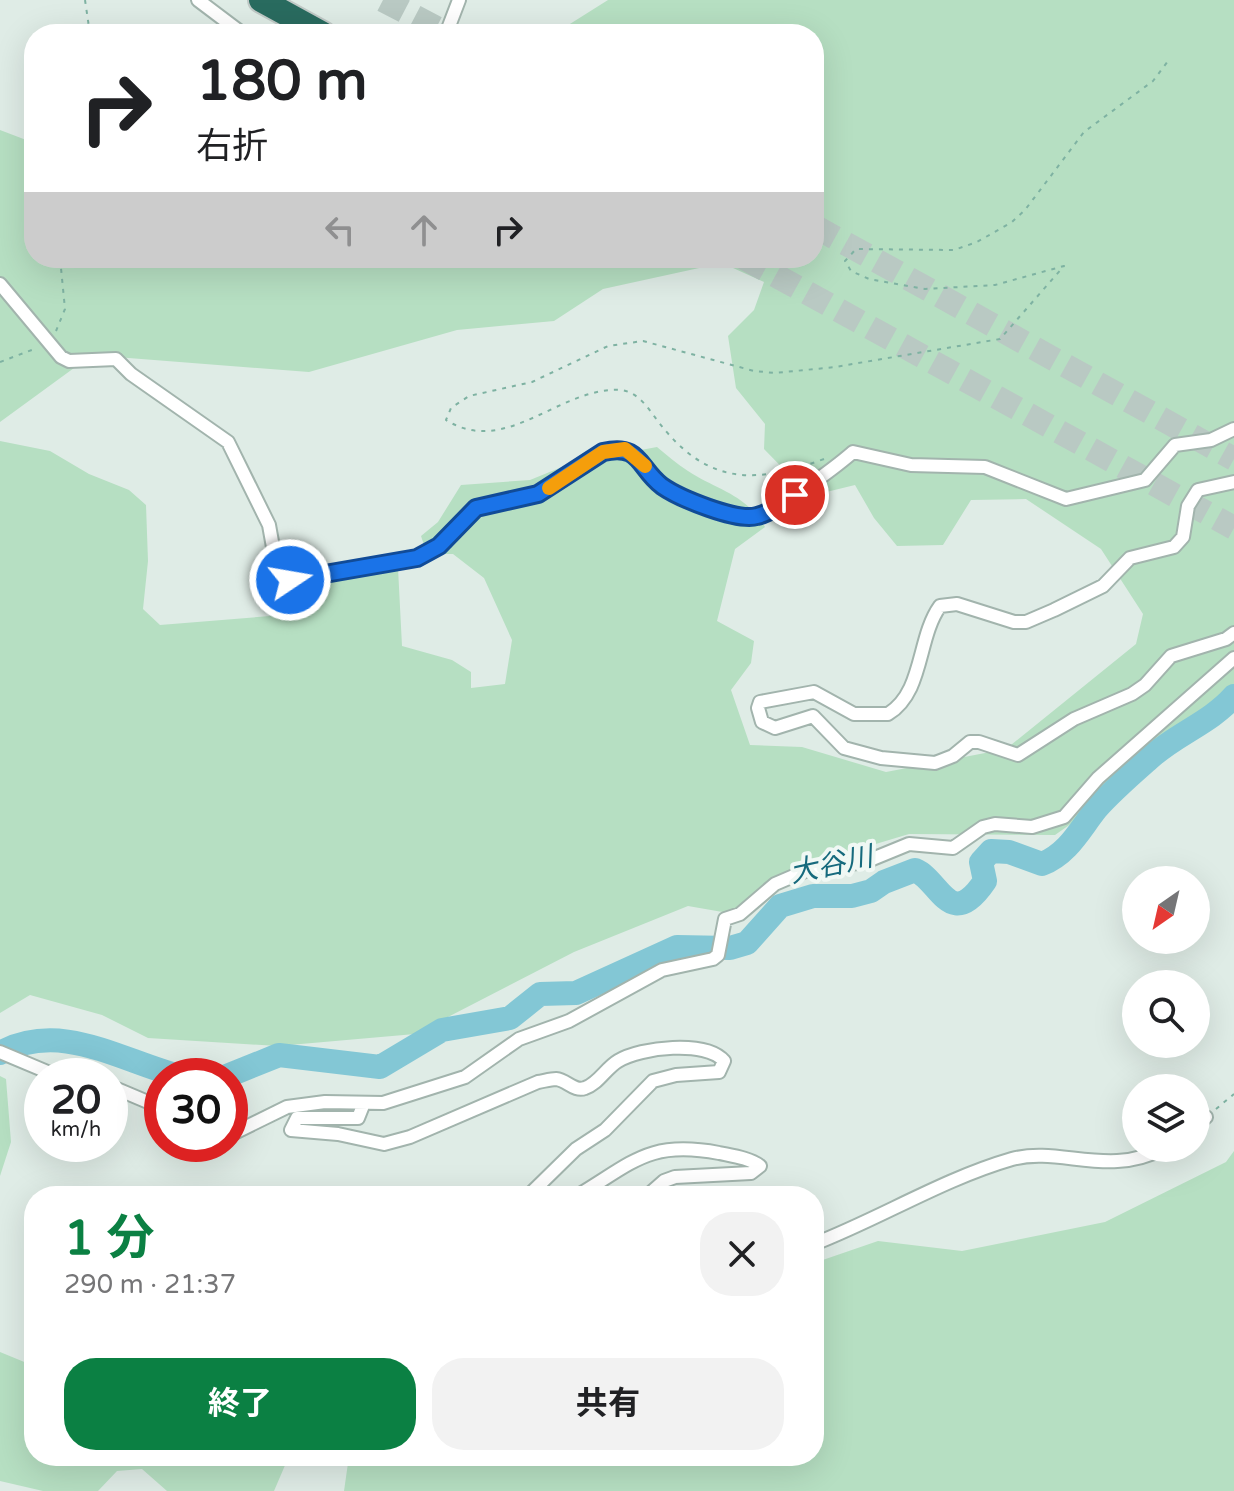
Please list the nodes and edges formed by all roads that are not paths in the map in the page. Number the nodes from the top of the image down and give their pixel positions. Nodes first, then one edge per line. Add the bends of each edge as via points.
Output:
1 (198, 0) edge
2 (261, 0) edge
3 (459, 0) edge
4 (230, 24) edge
5 (305, 24) edge
6 (450, 24) edge
7 (0, 284) edge
8 (1234, 429) edge
9 (1234, 482) edge
10 (1234, 633) edge
11 (1234, 658) edge
12 (0, 1052) edge
13 (24, 1062) edge
14 (364, 1103) junction
15 (248, 1126) edge
16 (1122, 1160) edge
17 (538, 1186) edge
18 (594, 1186) edge
19 (658, 1186) edge
20 (824, 1239) edge

1 - 4 street
2 - 5 highway
3 - 6 street
7 - 8 street via 49,347 69,361 116,359 228,442 269,525 274,567 284,579 417,558 439,546 476,508 538,494 615,449 635,455 655,480 681,496 726,513 755,517 784,504 853,452 911,465 985,467 1066,499 1145,480 1175,445 1211,440
9 - 10 street via 1198,490 1188,506 1183,537 1174,547 1130,558 1103,586 1026,622 1004,621 957,604 940,606 927,624 905,700 888,714 854,714 814,692 760,702 758,708 762,722 775,728 813,716 844,748 881,758 935,763 970,742 1018,755 1074,719 1132,694 1171,656
11 - 14 street via 1055,822 1032,827 995,824 953,848 909,844 865,862 792,876 725,919 713,959 662,970 569,1021 519,1039 465,1077 383,1103
12 - 13 street
14 - 15 street via 287,1107
14 - 17 street via 358,1118 297,1118 291,1130 384,1144 538,1082 555,1079 582,1089 636,1053 699,1050 724,1061 719,1072 653,1081
16 - 20 street via 1014,1159
18 - 19 street via 666,1148 719,1153 760,1166 751,1173 675,1177

